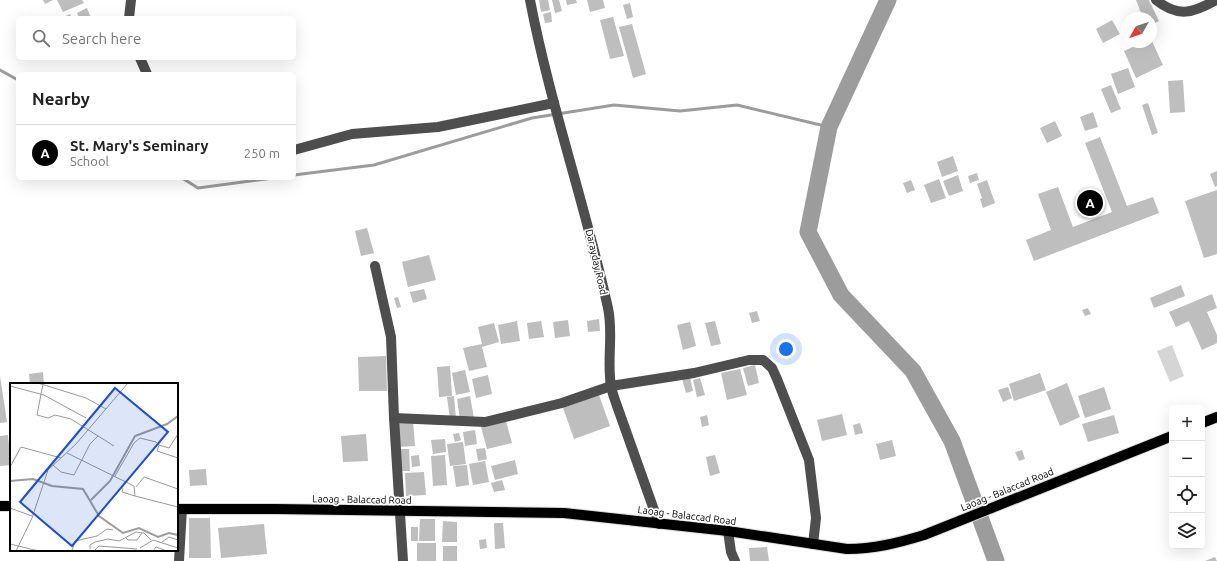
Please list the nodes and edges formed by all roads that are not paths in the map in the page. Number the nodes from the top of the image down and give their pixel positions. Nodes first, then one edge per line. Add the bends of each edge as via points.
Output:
1 (131, 0) edge
2 (530, 0) edge
3 (1156, 0) edge
4 (1216, 0) edge
5 (129, 16) edge
6 (141, 60) edge
7 (146, 72) edge
8 (555, 105) junction
9 (296, 149) edge
10 (375, 266) dead end
11 (611, 386) junction
12 (1217, 417) edge
13 (394, 418) junction
14 (1205, 422) edge
15 (1169, 437) edge
16 (179, 509) edge
17 (400, 512) junction
18 (659, 524) junction
19 (728, 531) junction
20 (813, 544) junction
21 (179, 561) edge
22 (403, 561) edge
23 (735, 561) edge

1 - 5 street
2 - 8 street, Darayday Road
3 - 4 street via 1175,11 1187,12 1201,9
6 - 7 street
8 - 9 street via 438,127 352,134
8 - 11 street, Darayday Road via 588,225 610,319
10 - 13 street via 391,337
11 - 13 street via 562,403 485,422
11 - 18 street, Darayday Road
11 - 20 street via 694,373 748,360 763,360 767,363 777,379 809,460 816,518
12 - 14 main road
13 - 17 street
15 - 20 main road, Laoag - Balaccad Road via 924,535 867,549
16 - 17 main road, Laoag - Balaccad Road
16 - 21 street
17 - 18 main road, Laoag - Balaccad Road via 557,513
17 - 22 street
18 - 19 main road, Laoag - Balaccad Road
19 - 20 main road, Laoag - Balaccad Road
19 - 23 street

